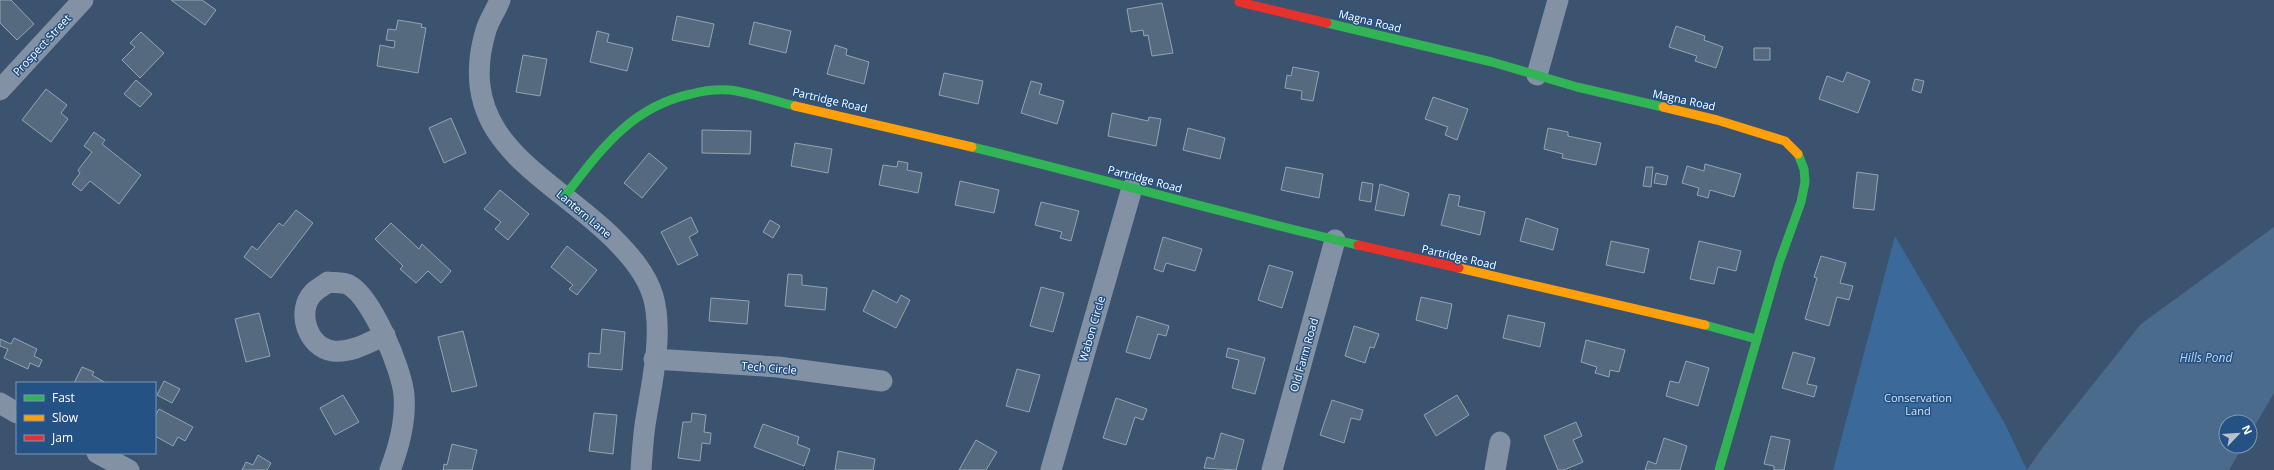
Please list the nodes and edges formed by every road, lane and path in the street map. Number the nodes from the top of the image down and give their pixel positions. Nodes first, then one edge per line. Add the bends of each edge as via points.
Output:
1 (83, 0) edge
2 (500, 0) edge
3 (1558, 0) edge
4 (1239, 2) dead end
5 (1537, 75) junction
6 (0, 90) edge
7 (1132, 188) junction
8 (564, 197) junction
9 (1335, 240) junction
10 (385, 335) dead end
11 (1756, 339) junction
12 (654, 359) junction
13 (882, 381) dead end
14 (0, 403) edge
15 (16, 412) edge
16 (1500, 442) dead end
17 (99, 454) edge
18 (129, 470) edge
19 (390, 470) edge
20 (641, 470) edge
21 (1051, 470) edge
22 (1272, 470) edge
23 (1494, 470) edge
24 (1719, 470) edge

1 - 6 street, Prospect Street
2 - 8 street, Lantern Lane via 486,29 479,62 479,89 488,116 508,148
3 - 5 street
4 - 5 street, Magna Road
5 - 11 street, Magna Road via 1766,134 1784,141 1797,153 1804,169 1805,182 1801,202
7 - 8 street, Partridge Road via 1056,167 753,94 709,90 659,101 635,117 595,159
7 - 9 street, Partridge Road
7 - 21 street, Wabon Circle
8 - 12 street, Lantern Lane via 593,219 642,271 653,296 656,326
9 - 11 street, Partridge Road via 1667,316
9 - 22 street, Old Farm Road
10 - 19 street via 400,373 404,396 398,450
11 - 24 street, Magna Road
12 - 13 street, Tech Circle via 778,367
12 - 20 street, Lantern Lane
14 - 15 street
16 - 23 street
17 - 18 street

